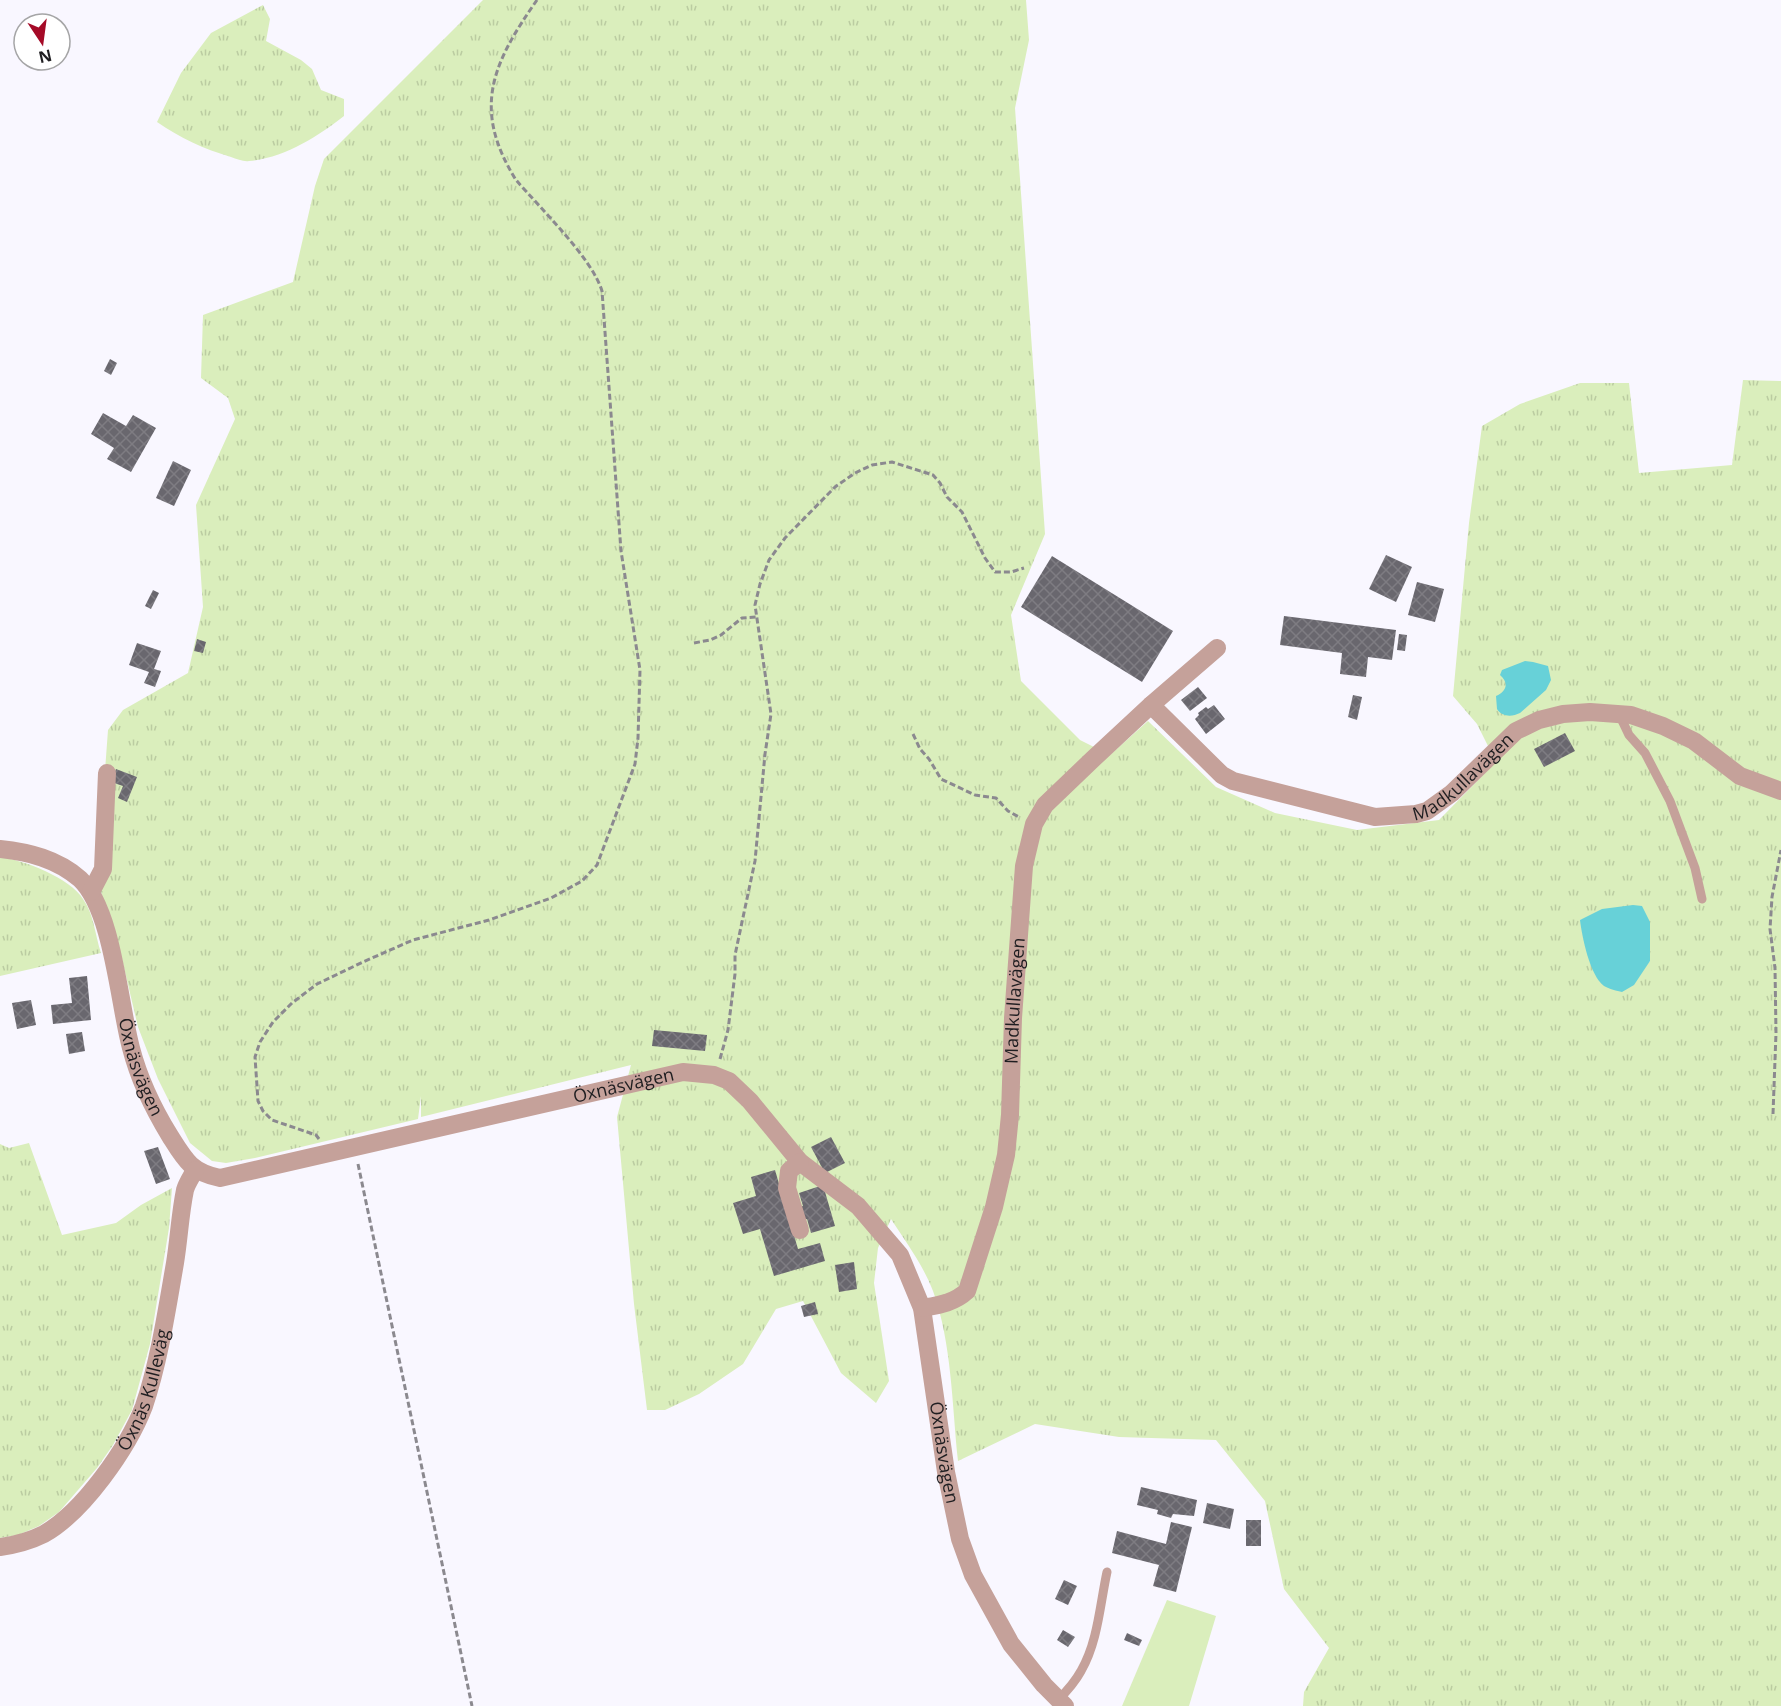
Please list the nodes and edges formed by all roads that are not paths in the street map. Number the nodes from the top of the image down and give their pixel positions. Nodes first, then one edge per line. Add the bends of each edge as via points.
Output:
1 (1217, 648) dead end
2 (1151, 705) junction
3 (1619, 714) junction
4 (107, 773) dead end
5 (1781, 791) edge
6 (0, 849) edge
7 (91, 892) junction
8 (1702, 899) dead end
9 (800, 1162) junction
10 (195, 1170) junction
11 (800, 1230) dead end
12 (922, 1308) junction
13 (0, 1547) edge
14 (1107, 1572) dead end
15 (1062, 1703) edge

1 - 2 street, Madkullavägen
2 - 3 street, Madkullavägen via 1233,781 1375,817 1427,811 1516,731 1539,720 1563,714
2 - 12 street, Madkullavägen via 1045,805 1034,824 1024,866 1013,1018 1011,1115 1001,1182 967,1291 949,1303
3 - 5 street, Madkullavägen via 1663,726 1694,741 1740,776
3 - 8 lane via 1670,801
4 - 7 street via 103,869
6 - 7 street, Öxnäsvägen via 45,858 80,879
7 - 10 street, Öxnäsvägen via 105,929 135,1064 164,1127
9 - 10 street, Öxnäsvägen via 729,1081 699,1072 668,1075 220,1178
9 - 11 street via 789,1171 787,1188
9 - 12 street, Öxnäsvägen via 858,1206 900,1255
10 - 13 street, Öxnäs Kulleväg via 186,1188 155,1365 143,1407 122,1449 80,1506 45,1533
12 - 15 street, Öxnäsvägen via 946,1472 963,1548 973,1575 1011,1644
14 - 15 lane via 1088,1657

